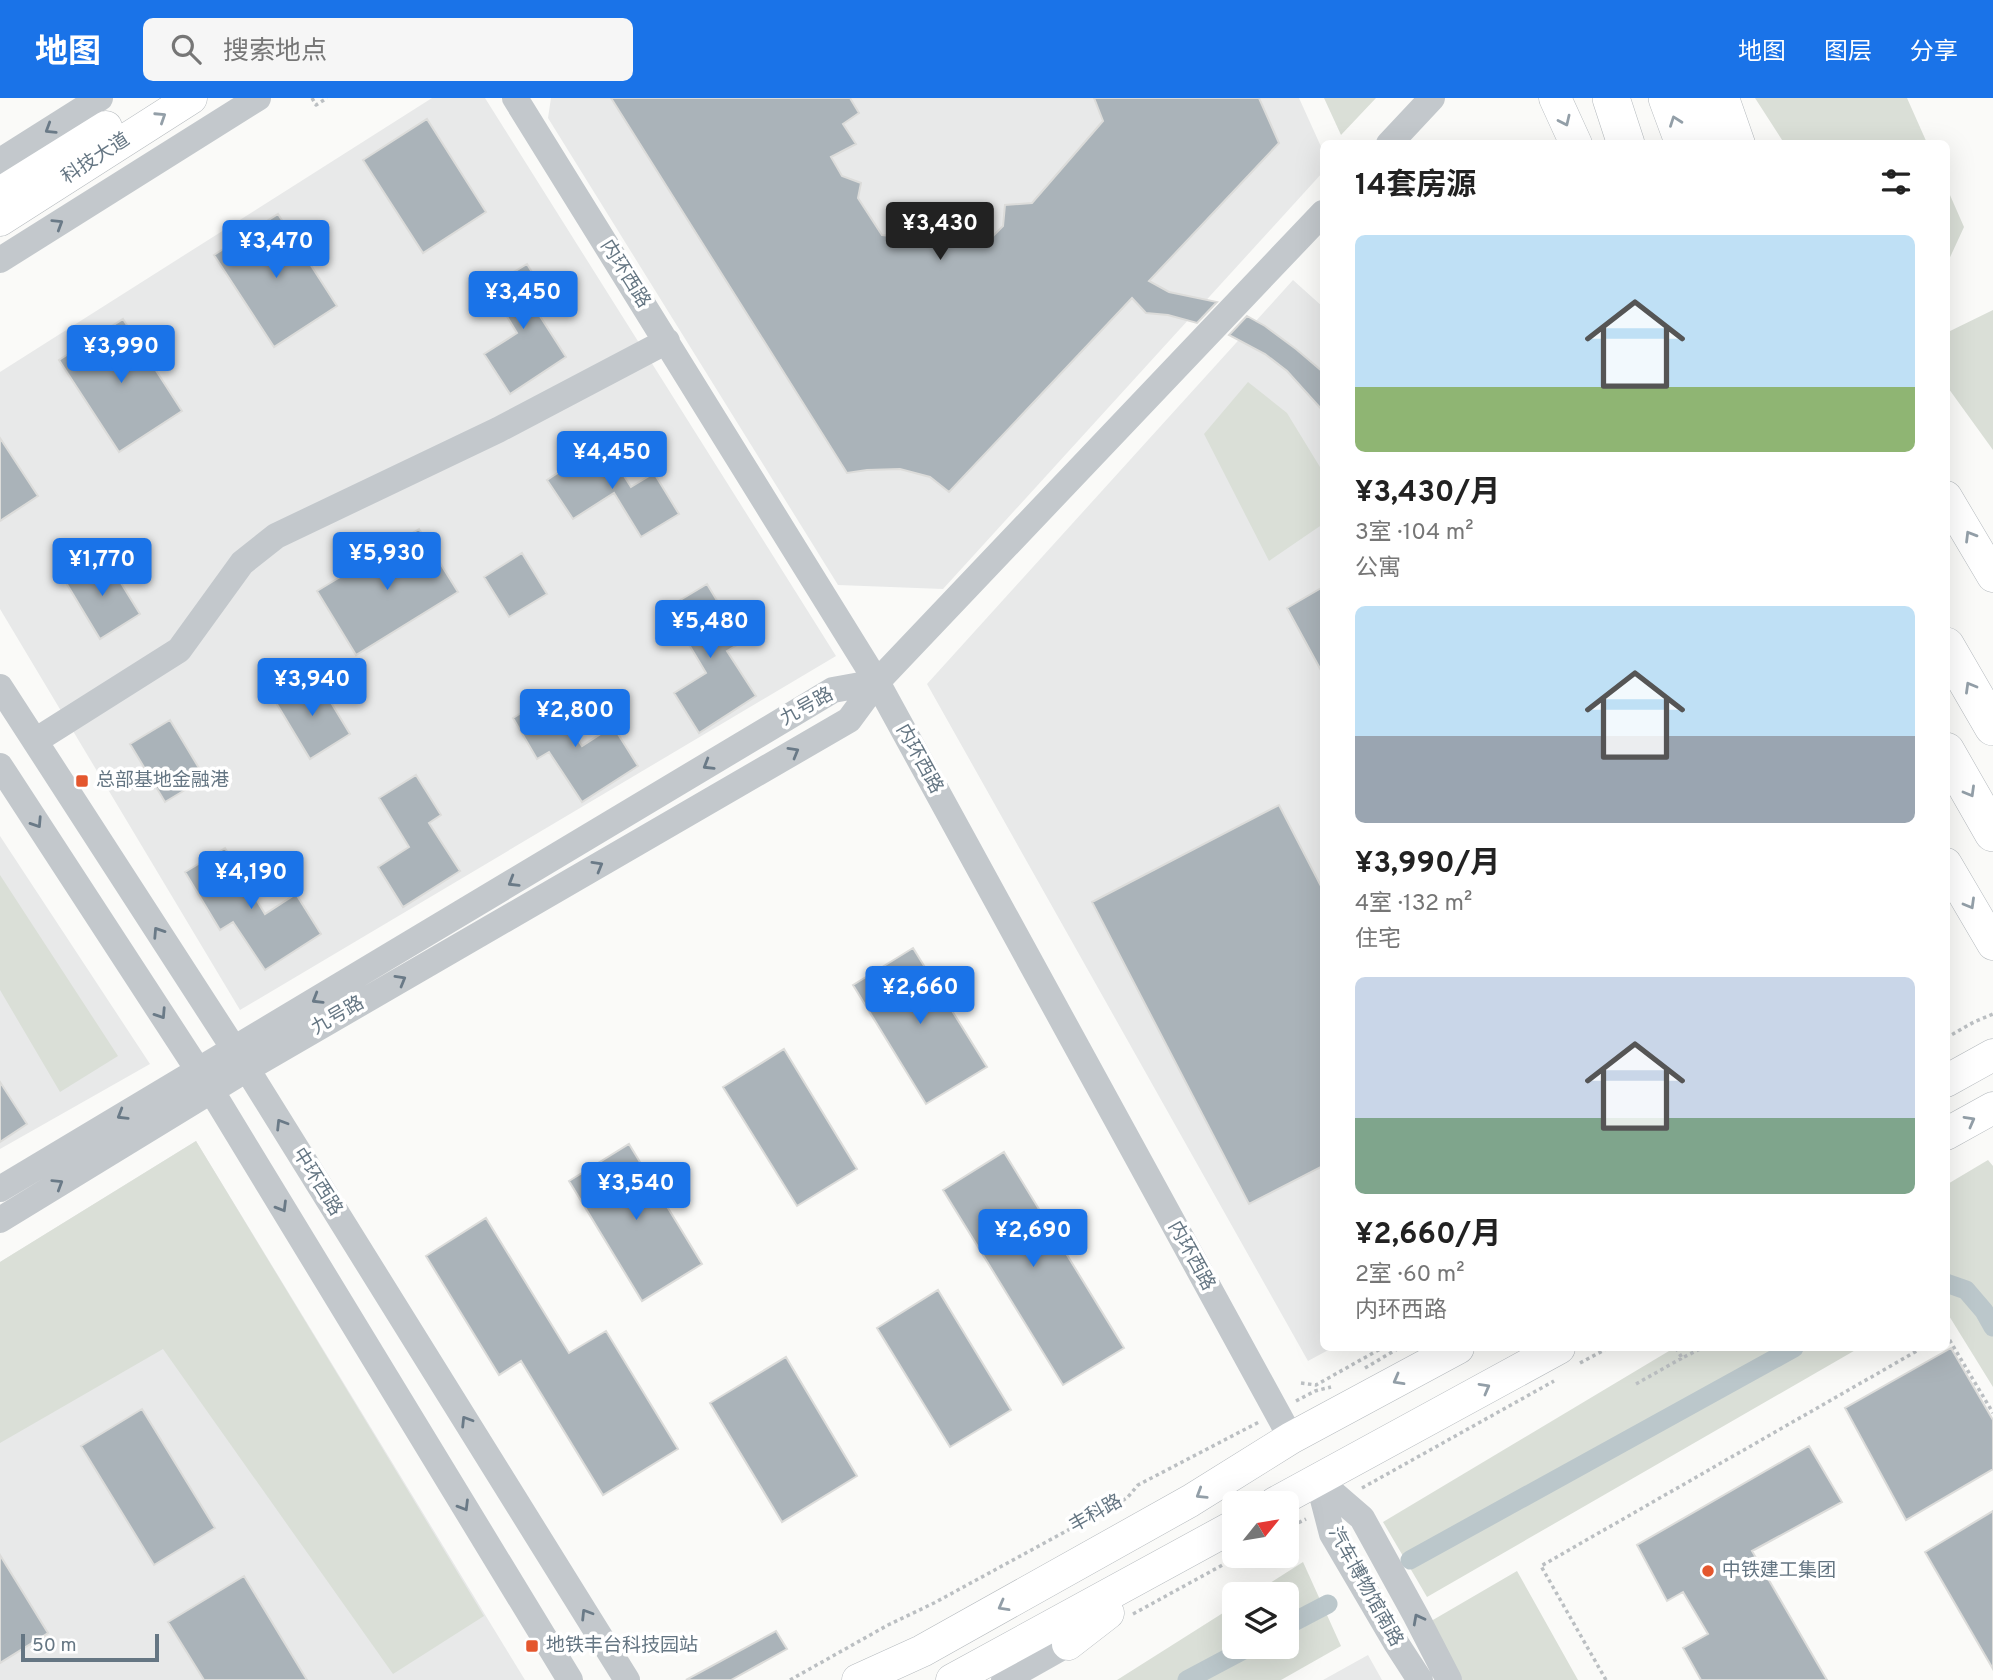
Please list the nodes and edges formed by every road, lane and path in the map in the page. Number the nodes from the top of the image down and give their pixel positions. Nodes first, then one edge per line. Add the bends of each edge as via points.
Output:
1 (100, 98) edge
2 (152, 98) edge
3 (191, 98) edge
4 (258, 98) edge
5 (312, 98) edge
6 (327, 98) edge
7 (515, 98) edge
8 (1432, 98) edge
9 (1555, 98) edge
10 (1611, 98) edge
11 (1667, 98) edge
12 (1700, 98) edge
13 (1723, 98) edge
14 (1393, 140) edge
15 (1574, 140) edge
16 (1625, 140) edge
17 (1683, 140) edge
18 (1706, 140) edge
19 (1738, 140) edge
20 (0, 161) edge
21 (0, 193) edge
22 (1320, 216) edge
23 (0, 220) edge
24 (0, 260) edge
25 (667, 341) junction
26 (1950, 504) edge
27 (1993, 576) edge
28 (1950, 653) edge
29 (877, 682) junction
30 (0, 687) edge
31 (1993, 727) edge
32 (35, 741) junction
33 (1950, 758) edge
34 (0, 766) edge
35 (1993, 832) edge
36 (1950, 871) edge
37 (1993, 944) edge
38 (1993, 1014) edge
39 (1950, 1036) edge
40 (1993, 1055) edge
41 (240, 1059) junction
42 (1950, 1079) edge
43 (204, 1080) junction
44 (1993, 1108) edge
45 (1950, 1132) edge
46 (0, 1189) edge
47 (0, 1220) edge
48 (1950, 1341) edge
49 (1377, 1351) edge
50 (1394, 1351) edge
51 (1451, 1351) edge
52 (1599, 1351) edge
53 (1678, 1351) edge
54 (1696, 1351) edge
55 (1917, 1351) edge
56 (1682, 1358) junction
57 (1565, 1363) edge
58 (1355, 1374) dead end
59 (1301, 1383) dead end
60 (1636, 1384) dead end
61 (1332, 1387) dead end
62 (1993, 1413) edge
63 (1284, 1425) junction
64 (1328, 1496) junction
65 (1299, 1500) edge
66 (1299, 1519) edge
67 (1222, 1532) edge
68 (1222, 1565) edge
69 (1145, 1574) junction
70 (1131, 1615) dead end
71 (1068, 1644) joint
72 (570, 1680) edge
73 (627, 1680) edge
74 (790, 1680) edge
75 (858, 1680) edge
76 (952, 1680) edge
77 (1004, 1680) edge
78 (1420, 1680) edge
79 (1449, 1680) edge
80 (1606, 1680) edge

1 -> 20 street
2 - 21 main road, 科技大道
23 -> 3 main road, 科技大道
24 -> 4 street
5 - 6 path via 316,105
7 - 25 street, 内环西路
8 - 14 street
9 -> 15 main road
10 - 16 highway
17 -> 11 highway
12 - 18 highway
13 - 19 main road
22 - 29 street, 九号路
25 - 29 street, 内环西路
25 - 32 street via 498,430 276,536 242,563 180,650
27 -> 26 main road
31 -> 28 highway
29 - 41 street, 九号路 via 849,720
29 - 63 street, 内环西路
30 - 32 street, 中环西路
41 -> 32 street, 中环西路
33 -> 35 highway
34 -> 43 street
36 -> 37 main road
38 - 39 path
40 - 42 main road
41 - 43 street, 九号路
73 -> 41 street, 中环西路
43 -> 46 street, 九号路
47 -> 43 street, 九号路
43 -> 72 street
45 -> 44 main road
48 - 62 path
49 - 59 path via 1316,1385
50 - 58 path
51 -> 63 main road, 丰科路
52 - 57 path
53 - 56 path
54 - 56 path
55 - 80 path via 1541,1566
56 - 60 path
64 -> 57 main road
57 - 64 path via 1550,1384
61 - 63 path, 丰科路 via 1314,1391
63 - 74 path, 丰科路 via 1138,1485 1127,1497
63 -> 75 main road, 丰科路 via 1190,1501 922,1651
64 - 65 main road
64 - 66 path
64 - 78 street, 汽车博物馆南路 via 1332,1534
79 -> 64 street, 汽车博物馆南路 via 1362,1518
67 - 69 main road
68 - 70 path
69 - 71 main road via 1128,1597
69 - 76 main road
71 - 77 street

